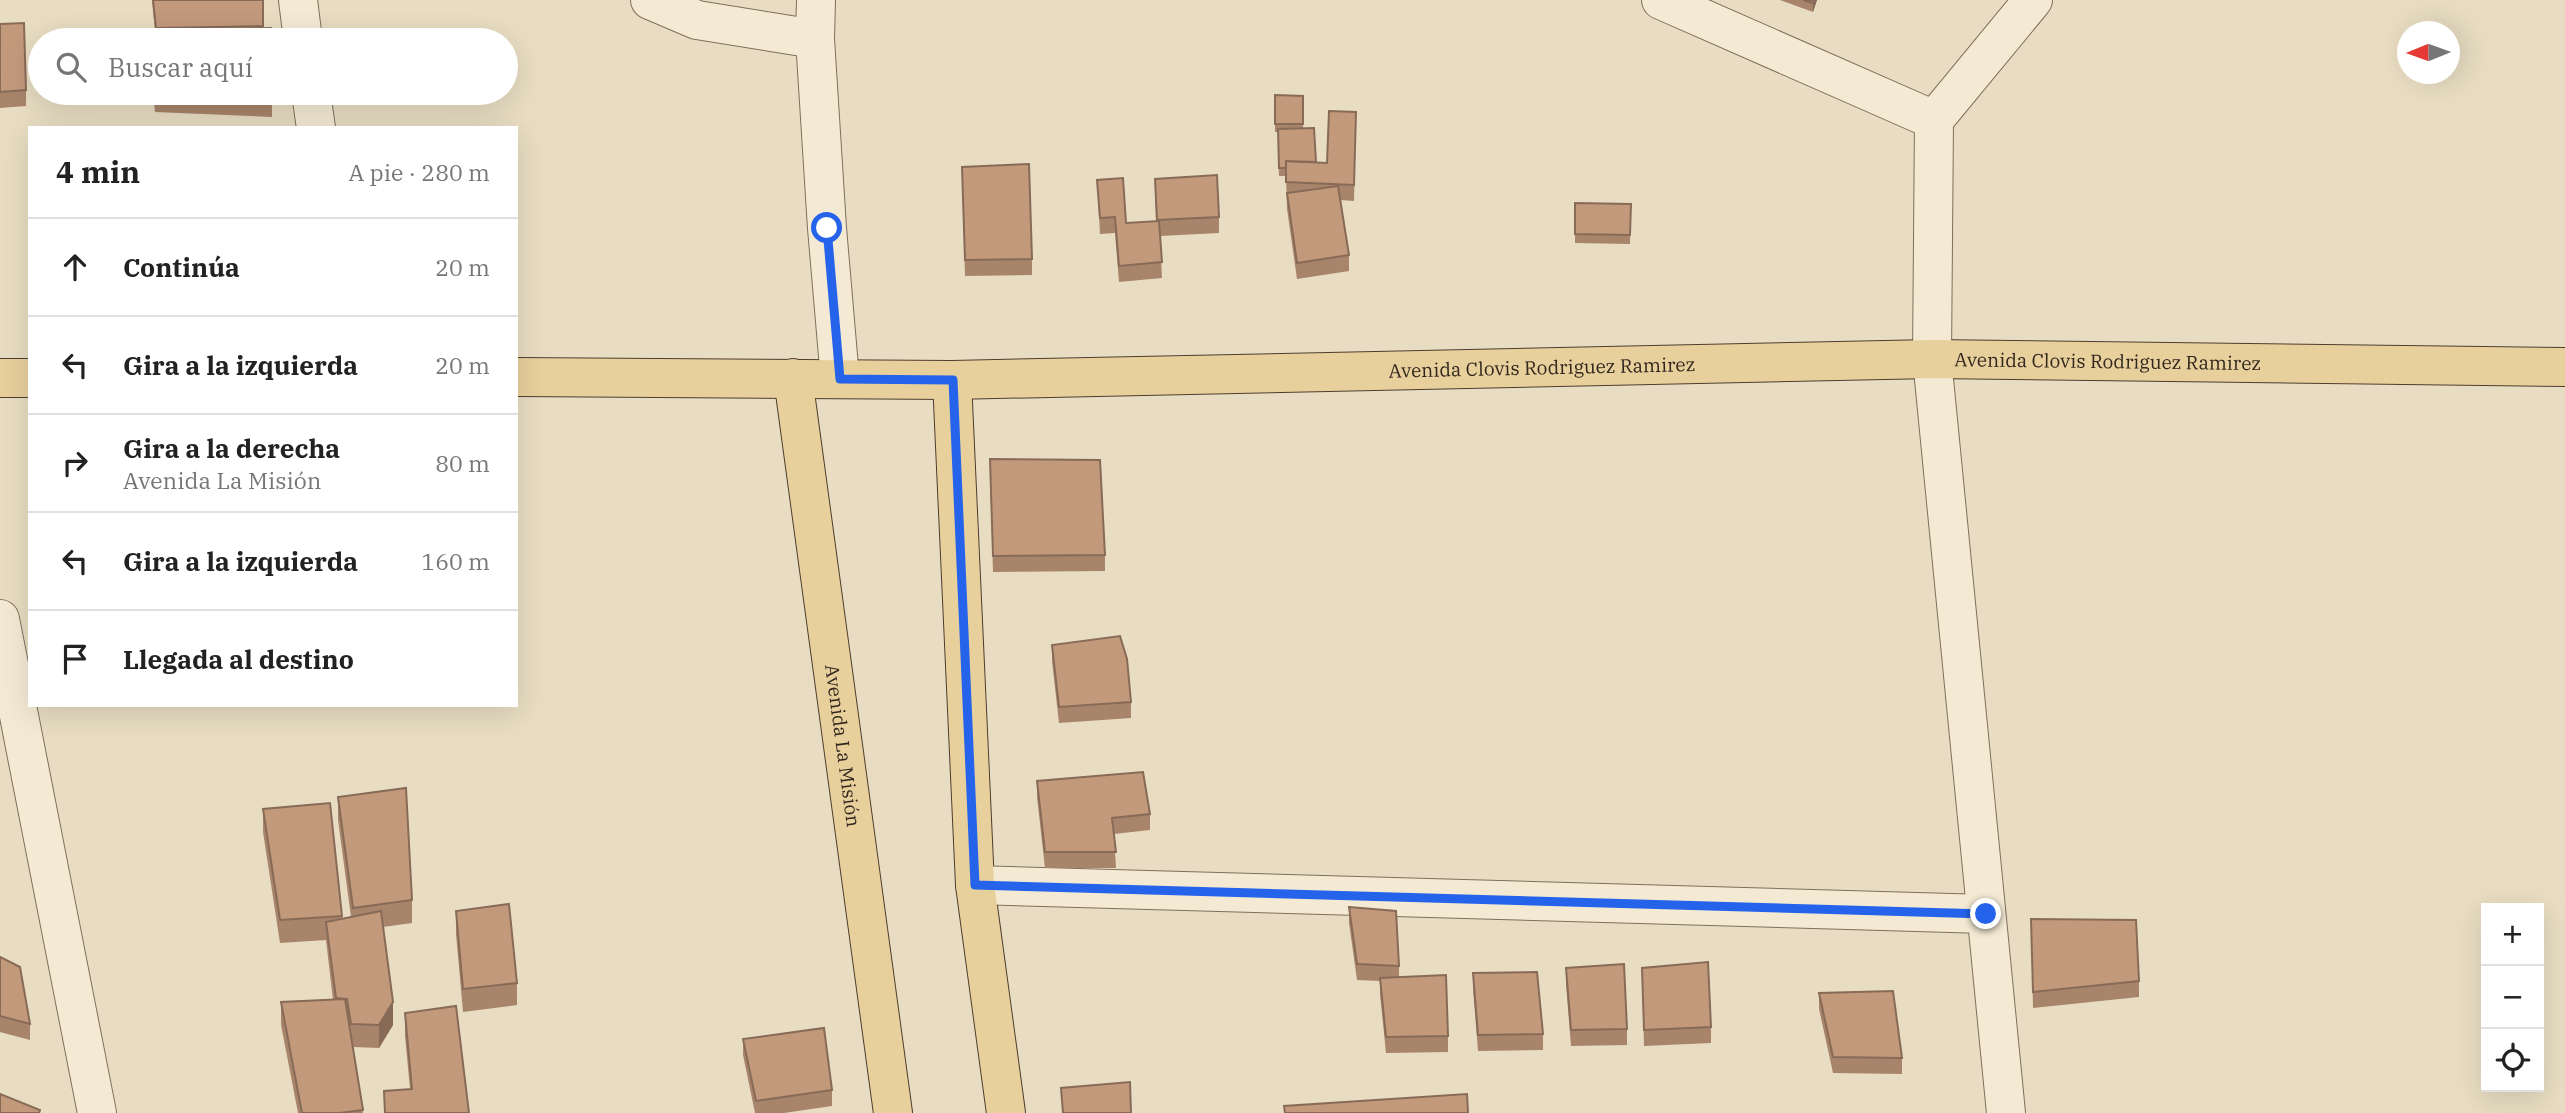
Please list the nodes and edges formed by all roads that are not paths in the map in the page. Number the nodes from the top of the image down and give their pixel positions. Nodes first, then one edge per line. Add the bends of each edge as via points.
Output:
1 (298, 0) edge
2 (650, 0) edge
3 (816, 0) edge
4 (1661, 0) edge
5 (2034, 0) edge
6 (302, 28) edge
7 (815, 39) junction
8 (313, 105) edge
9 (1934, 120) junction
10 (316, 126) edge
11 (1932, 359) junction
12 (2565, 367) edge
13 (518, 377) edge
14 (0, 378) edge
15 (28, 378) edge
16 (793, 378) junction
17 (840, 379) junction
18 (953, 380) junction
19 (0, 619) edge
20 (975, 885) junction
21 (1986, 914) junction
22 (97, 1113) edge
23 (892, 1113) edge
24 (1006, 1113) edge
25 (2006, 1113) edge

1 - 6 street
2 - 7 street via 697,20
3 - 7 street
4 - 9 street
5 - 9 street
7 - 17 street
8 - 10 street
9 - 11 street
11 - 12 main road, Avenida Clovis Rodriguez Ramirez
11 - 18 main road, Avenida Clovis Rodriguez Ramirez
11 - 21 street
13 - 16 main road, Avenida Clovis Rodriguez Ramirez
14 - 15 main road
16 - 17 main road, Avenida Clovis Rodriguez Ramirez
16 - 23 main road, Avenida La Misión
17 - 18 main road, Avenida Clovis Rodriguez Ramirez
18 - 20 main road
19 - 22 street
20 - 21 street
20 - 24 main road
21 - 25 street

